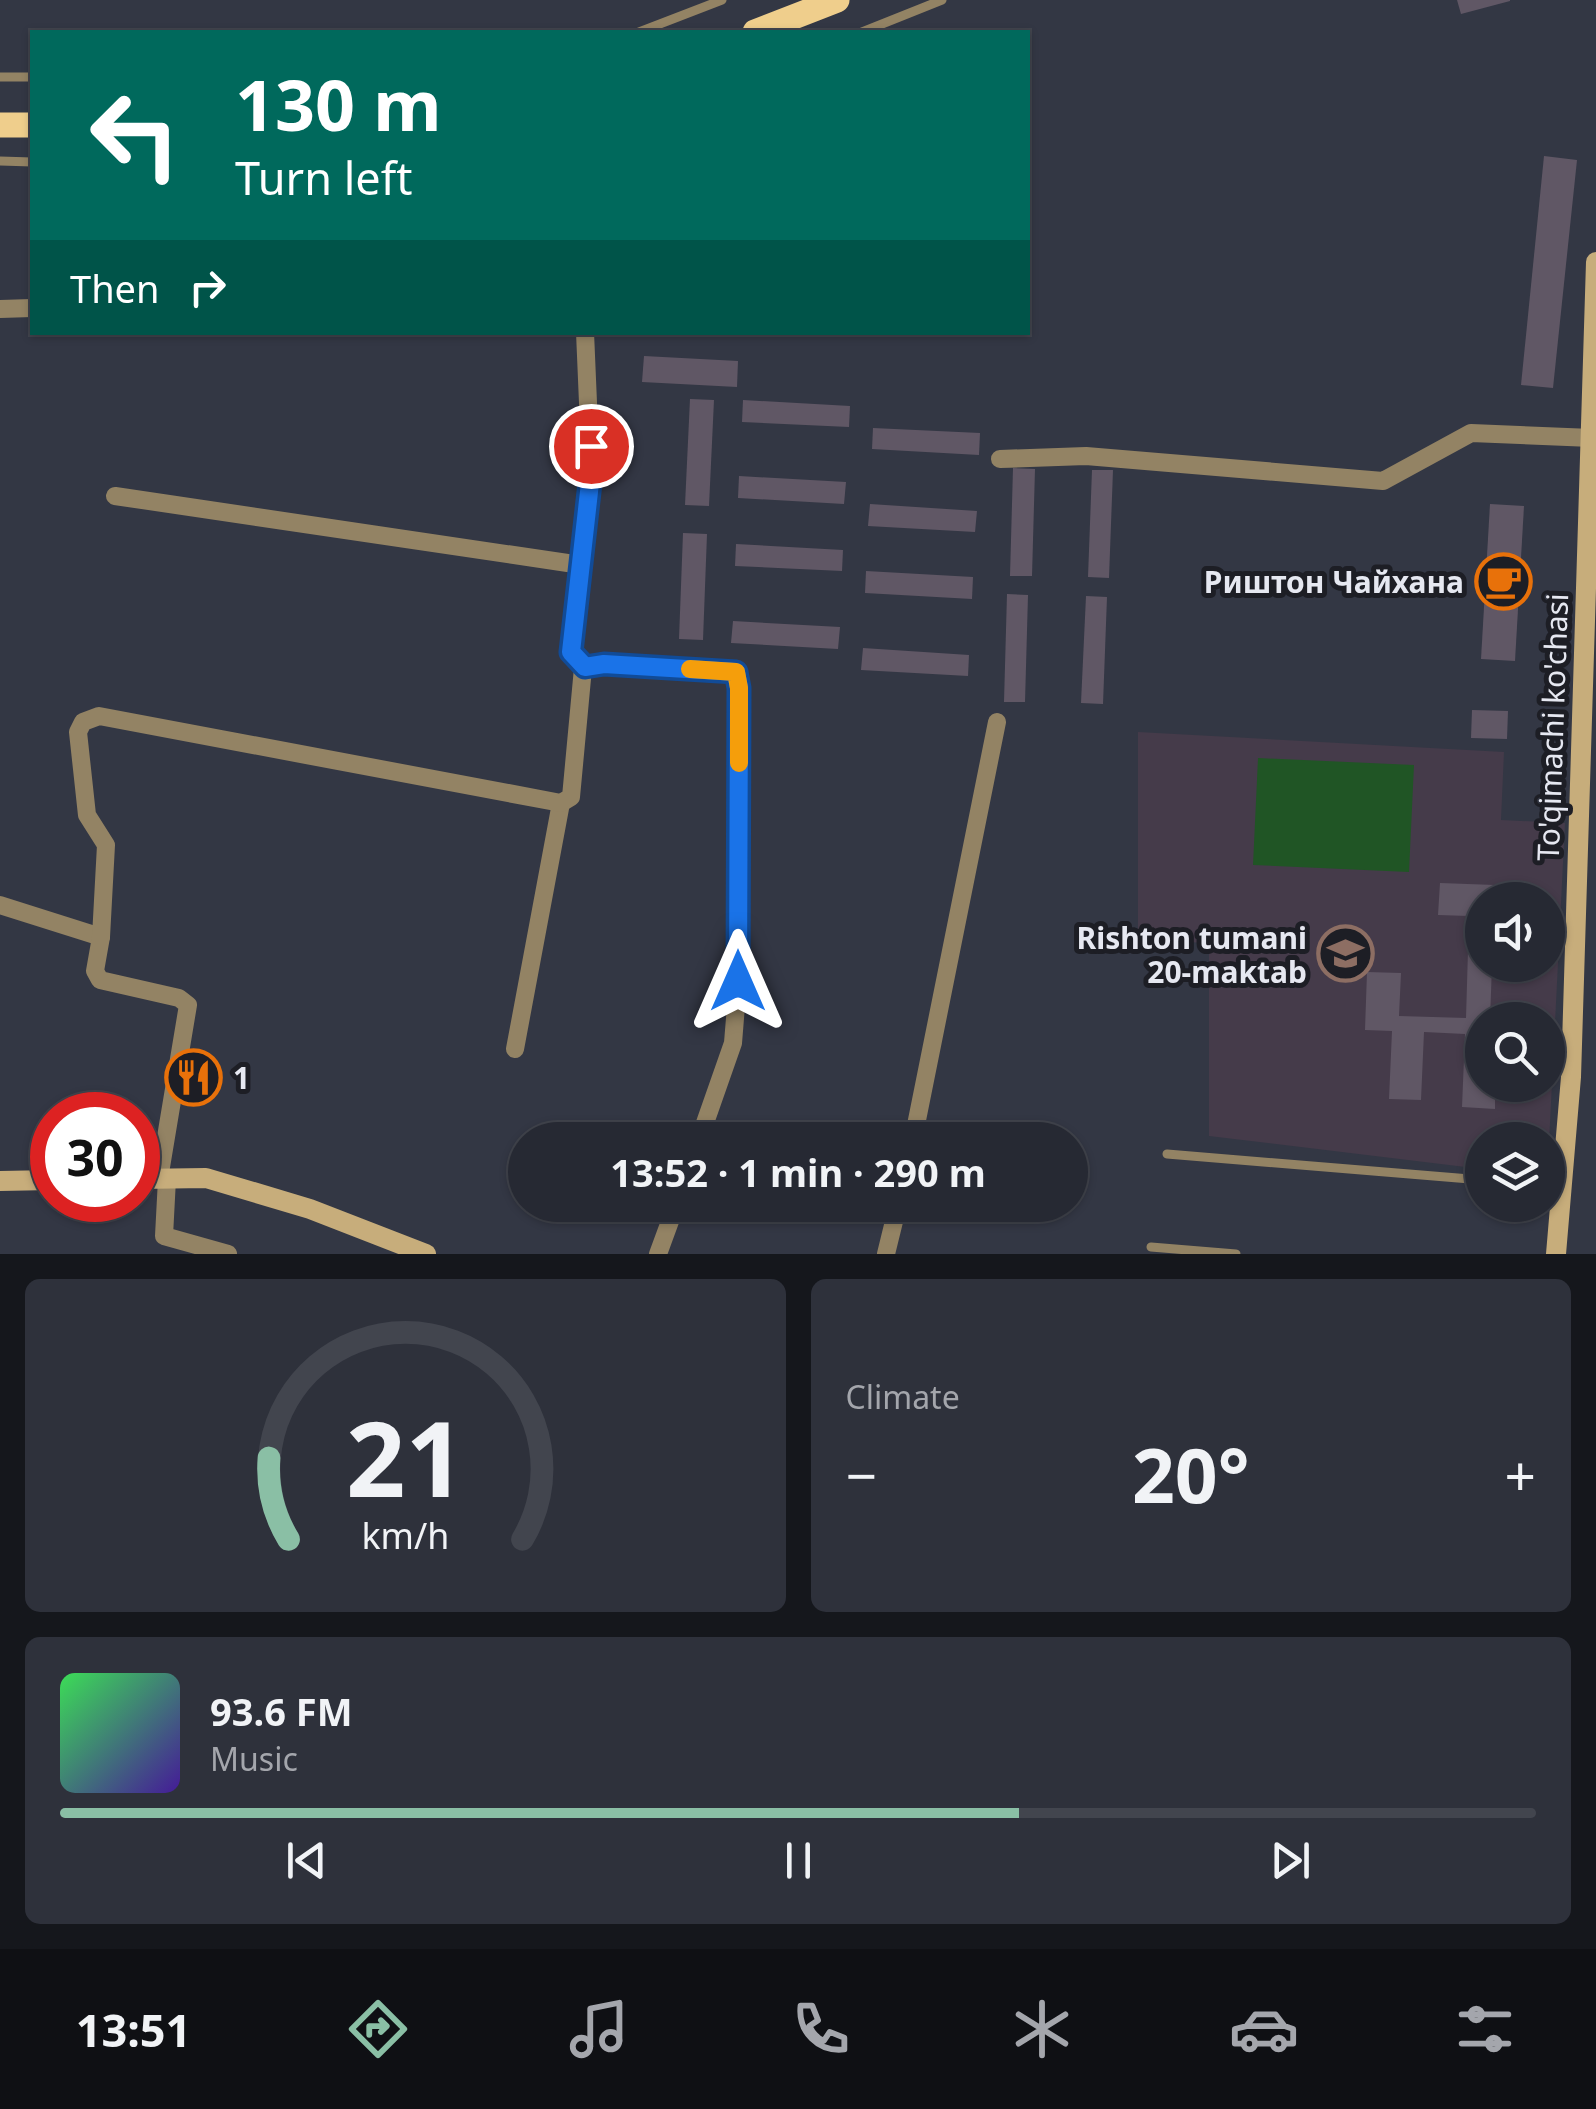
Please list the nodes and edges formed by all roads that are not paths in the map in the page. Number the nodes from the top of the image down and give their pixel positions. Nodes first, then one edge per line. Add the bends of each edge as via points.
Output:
1 (722, 0) edge
2 (837, 0) edge
3 (905, 0) edge
4 (942, 0) edge
5 (912, 12) junction
6 (644, 30) edge
7 (760, 30) edge
8 (867, 30) edge
9 (0, 77) edge
10 (30, 77) edge
11 (0, 126) edge
12 (30, 126) edge
13 (0, 161) edge
14 (30, 162) edge
15 (1596, 262) edge
16 (30, 308) edge
17 (0, 309) edge
18 (585, 335) edge
19 (1594, 414) edge
20 (1592, 438) junction
21 (1000, 459) dead end
22 (115, 496) dead end
23 (581, 565) junction
24 (585, 667) junction
25 (997, 722) dead end
26 (562, 803) junction
27 (0, 905) edge
28 (101, 937) junction
29 (515, 1049) dead end
30 (705, 1122) edge
31 (917, 1122) edge
32 (1564, 1122) edge
33 (160, 1148) edge
34 (1167, 1154) dead end
35 (160, 1179) edge
36 (1465, 1179) edge
37 (30, 1180) edge
38 (0, 1181) edge
39 (160, 1213) edge
40 (670, 1222) edge
41 (894, 1222) edge
42 (1556, 1222) edge
43 (1151, 1247) dead end
44 (228, 1254) edge
45 (426, 1254) edge
46 (658, 1254) edge
47 (886, 1254) edge
48 (1236, 1254) edge
49 (1556, 1254) edge

1 - 6 lane
2 - 7 main road
3 - 5 lane
4 - 5 lane
5 - 8 lane
9 - 10 lane
11 - 12 main road
13 - 14 lane
15 - 19 street, To'qimachi ko'chasi
16 - 17 street
18 - 23 street via 591,474
19 - 20 street, To'qimachi ko'chasi
20 - 21 street via 1470,433 1382,481 1086,456
20 - 32 street, To'qimachi ko'chasi via 1572,1057
22 - 23 street
23 - 24 street via 571,652
24 - 26 street via 571,797
24 - 30 street via 736,672 736,1012 733,1044
25 - 31 street
26 - 28 street via 98,716 78,732 87,815 106,846
26 - 29 street
27 - 28 street
28 - 33 street via 95,971 100,980 188,1005
34 - 36 lane
35 - 45 street via 206,1178
37 - 38 street
39 - 44 street via 164,1236
40 - 46 street
41 - 47 street
42 - 49 street, To'qimachi ko'chasi
43 - 48 lane

